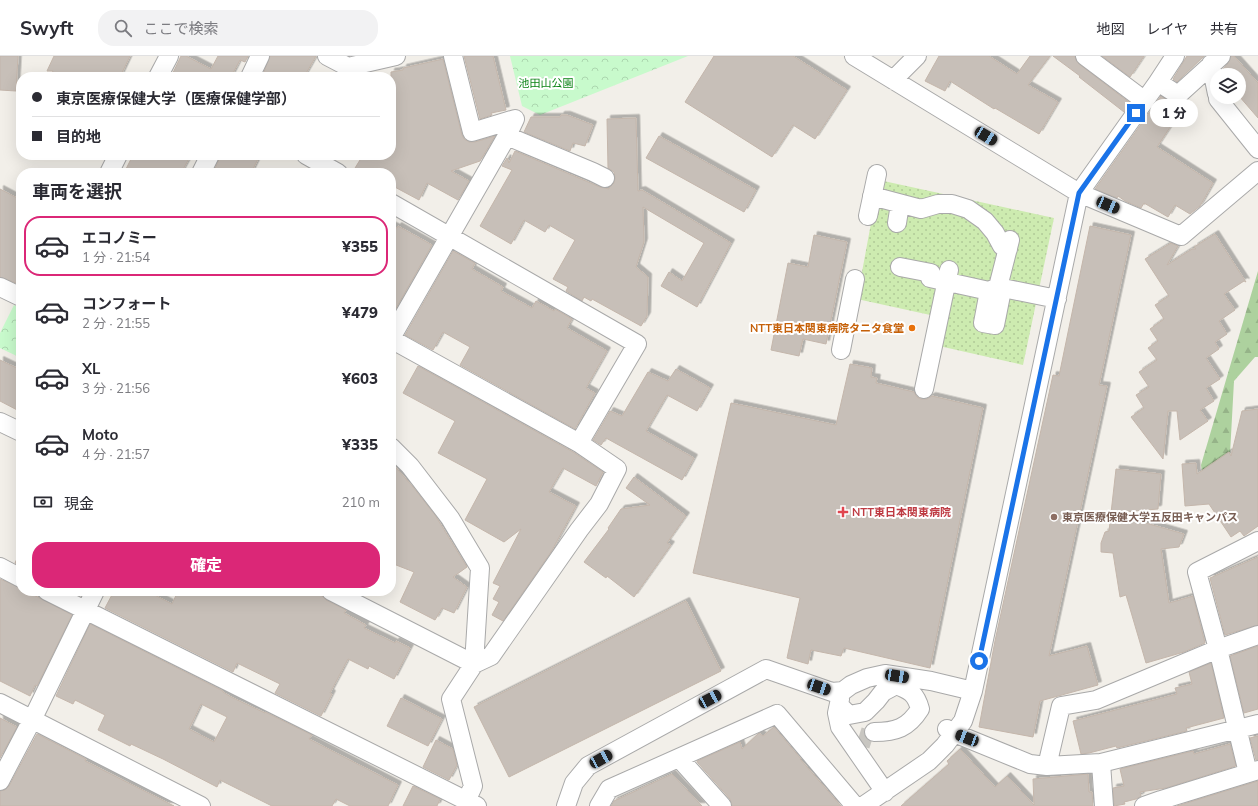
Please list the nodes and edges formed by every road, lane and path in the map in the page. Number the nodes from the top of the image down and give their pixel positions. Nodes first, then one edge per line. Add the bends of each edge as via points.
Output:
1 (169, 56) edge
2 (260, 56) edge
3 (327, 56) edge
4 (396, 56) edge
5 (453, 56) edge
6 (854, 56) edge
7 (917, 56) edge
8 (1085, 56) edge
9 (1175, 56) edge
10 (1216, 60) edge
11 (161, 72) edge
12 (252, 72) edge
13 (893, 80) junction
14 (1158, 82) junction
15 (1145, 101) junction
16 (1221, 104) edge
17 (507, 136) junction
18 (1258, 149) edge
19 (315, 160) edge
20 (329, 168) edge
21 (1258, 171) edge
22 (877, 174) dead end
23 (604, 178) dead end
24 (1079, 193) junction
25 (872, 196) junction
26 (900, 204) junction
27 (396, 206) edge
28 (868, 216) dead end
29 (896, 223) dead end
30 (450, 236) junction
31 (900, 267) dead end
32 (948, 276) junction
33 (855, 279) dead end
34 (0, 287) edge
35 (993, 289) junction
36 (16, 295) edge
37 (1057, 299) junction
38 (396, 330) edge
39 (396, 342) edge
40 (841, 350) dead end
41 (924, 389) dead end
42 (0, 422) edge
43 (16, 430) edge
44 (579, 442) junction
45 (396, 452) edge
46 (1258, 541) edge
47 (0, 568) edge
48 (16, 576) edge
49 (56, 596) edge
50 (92, 596) edge
51 (342, 596) edge
52 (85, 610) junction
53 (1258, 635) edge
54 (1218, 649) junction
55 (474, 664) junction
56 (908, 678) junction
57 (973, 691) junction
58 (841, 698) junction
59 (0, 703) edge
60 (32, 720) junction
61 (1258, 724) edge
62 (1238, 729) junction
63 (951, 731) junction
64 (679, 758) junction
65 (1101, 762) junction
66 (1047, 766) junction
67 (1253, 772) edge
68 (0, 781) edge
69 (884, 792) junction
70 (469, 804) edge
71 (201, 806) edge
72 (566, 806) edge
73 (599, 806) edge
74 (722, 806) edge
75 (855, 806) edge
76 (863, 806) edge
77 (1104, 806) edge
78 (1144, 806) edge

1 - 11 street
2 - 12 street
3 - 4 street via 348,66
5 - 17 street via 472,132 515,118
6 - 13 street
7 - 13 street
8 - 15 street
9 - 14 street
10 - 14 street via 1178,95
13 - 24 street
14 - 15 street
15 - 24 street
16 - 18 street
17 - 23 street
17 - 30 street
19 - 20 street
21 - 24 street via 1181,236
22 - 25 street
24 - 37 street
25 - 26 street
25 - 28 street
26 - 29 street
26 - 35 street via 921,209 938,204 952,204 968,209 985,221 1002,246 1009,245
27 - 30 street
30 - 38 street
30 - 44 street via 637,344
31 - 32 street via 931,273 930,278
32 - 35 street
32 - 41 street
33 - 40 street
34 - 36 street
35 - 37 street
37 - 57 street
39 - 44 street
42 - 43 street
44 - 55 street via 617,469 599,504 491,656
45 - 55 street via 450,518 480,568
46 - 54 street via 1197,572
47 - 48 street
49 - 52 street
50 - 52 street
51 - 55 street
52 - 60 street
52 - 70 street
53 - 54 street
54 - 62 street
54 - 66 street via 1096,700 1061,706
55 - 70 street via 451,699 473,786
56 - 57 street
56 - 58 street via 885,674 867,678 851,685
56 - 58 street via 922,689 927,702 927,714 921,725 907,738 891,742 873,736 904,727 920,709 914,694 906,688 896,685 883,692 865,712 849,715
57 - 63 street via 963,721
58 - 69 street via 837,713 840,727
58 - 72 street via 832,692 766,669 588,766 574,783
59 - 60 street
60 - 68 street
60 - 71 street
61 - 62 street
62 - 65 street
62 - 67 street
63 - 66 street via 1030,764
63 - 69 street via 945,745 929,761
64 - 73 street via 609,789
64 - 74 street
64 - 75 street via 777,714
65 - 66 street
65 - 77 street
67 - 78 street
69 - 76 street

